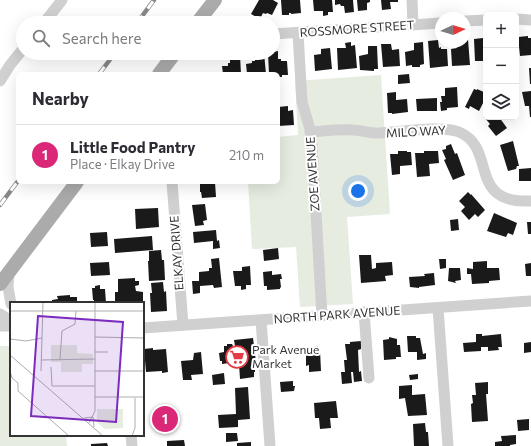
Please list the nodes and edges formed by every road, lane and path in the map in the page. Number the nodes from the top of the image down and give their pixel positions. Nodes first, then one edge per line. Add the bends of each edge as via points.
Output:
1 (62, 0) edge
2 (215, 0) edge
3 (412, 0) edge
4 (49, 16) edge
5 (202, 16) edge
6 (519, 19) edge
7 (483, 20) edge
8 (531, 20) edge
9 (471, 21) edge
10 (435, 23) edge
11 (413, 25) junction
12 (298, 33) junction
13 (280, 34) edge
14 (16, 58) edge
15 (170, 60) edge
16 (161, 72) edge
17 (0, 81) edge
18 (310, 132) junction
19 (75, 184) edge
20 (172, 184) edge
21 (531, 201) edge
22 (9, 272) junction
23 (0, 284) edge
24 (531, 301) edge
25 (11, 302) edge
26 (438, 308) junction
27 (364, 312) junction
28 (0, 314) edge
29 (322, 316) junction
30 (10, 320) edge
31 (261, 320) junction
32 (183, 325) junction
33 (144, 328) edge
34 (369, 378) dead end
35 (131, 436) edge
36 (132, 446) edge
37 (270, 446) edge
38 (448, 446) edge

1 - 4 street
2 - 5 main road
3 - 11 street
6 - 8 street
7 - 9 street
10 - 11 street, ROSSMORE STREET
11 - 12 street, ROSSMORE STREET
12 - 13 street, ROSSMORE STREET
12 - 18 street, ZOE AVENUE via 302,102
14 - 17 street
15 - 16 main road
18 - 21 street, MILO WAY via 352,130 378,134 441,129 459,132 466,135 477,147 486,178 496,192 510,200
18 - 29 street, ZOE AVENUE
19 - 22 main road
20 - 32 street, ELKAY DRIVE
22 - 23 main road
22 - 25 street
24 - 26 street, NORTH PARK AVENUE
26 - 27 street, NORTH PARK AVENUE
26 - 38 street
27 - 29 street, NORTH PARK AVENUE
27 - 34 street
28 - 30 street
29 - 31 street, NORTH PARK AVENUE
31 - 32 street, NORTH PARK AVENUE
31 - 37 street
32 - 33 street, NORTH PARK AVENUE
35 - 36 street

